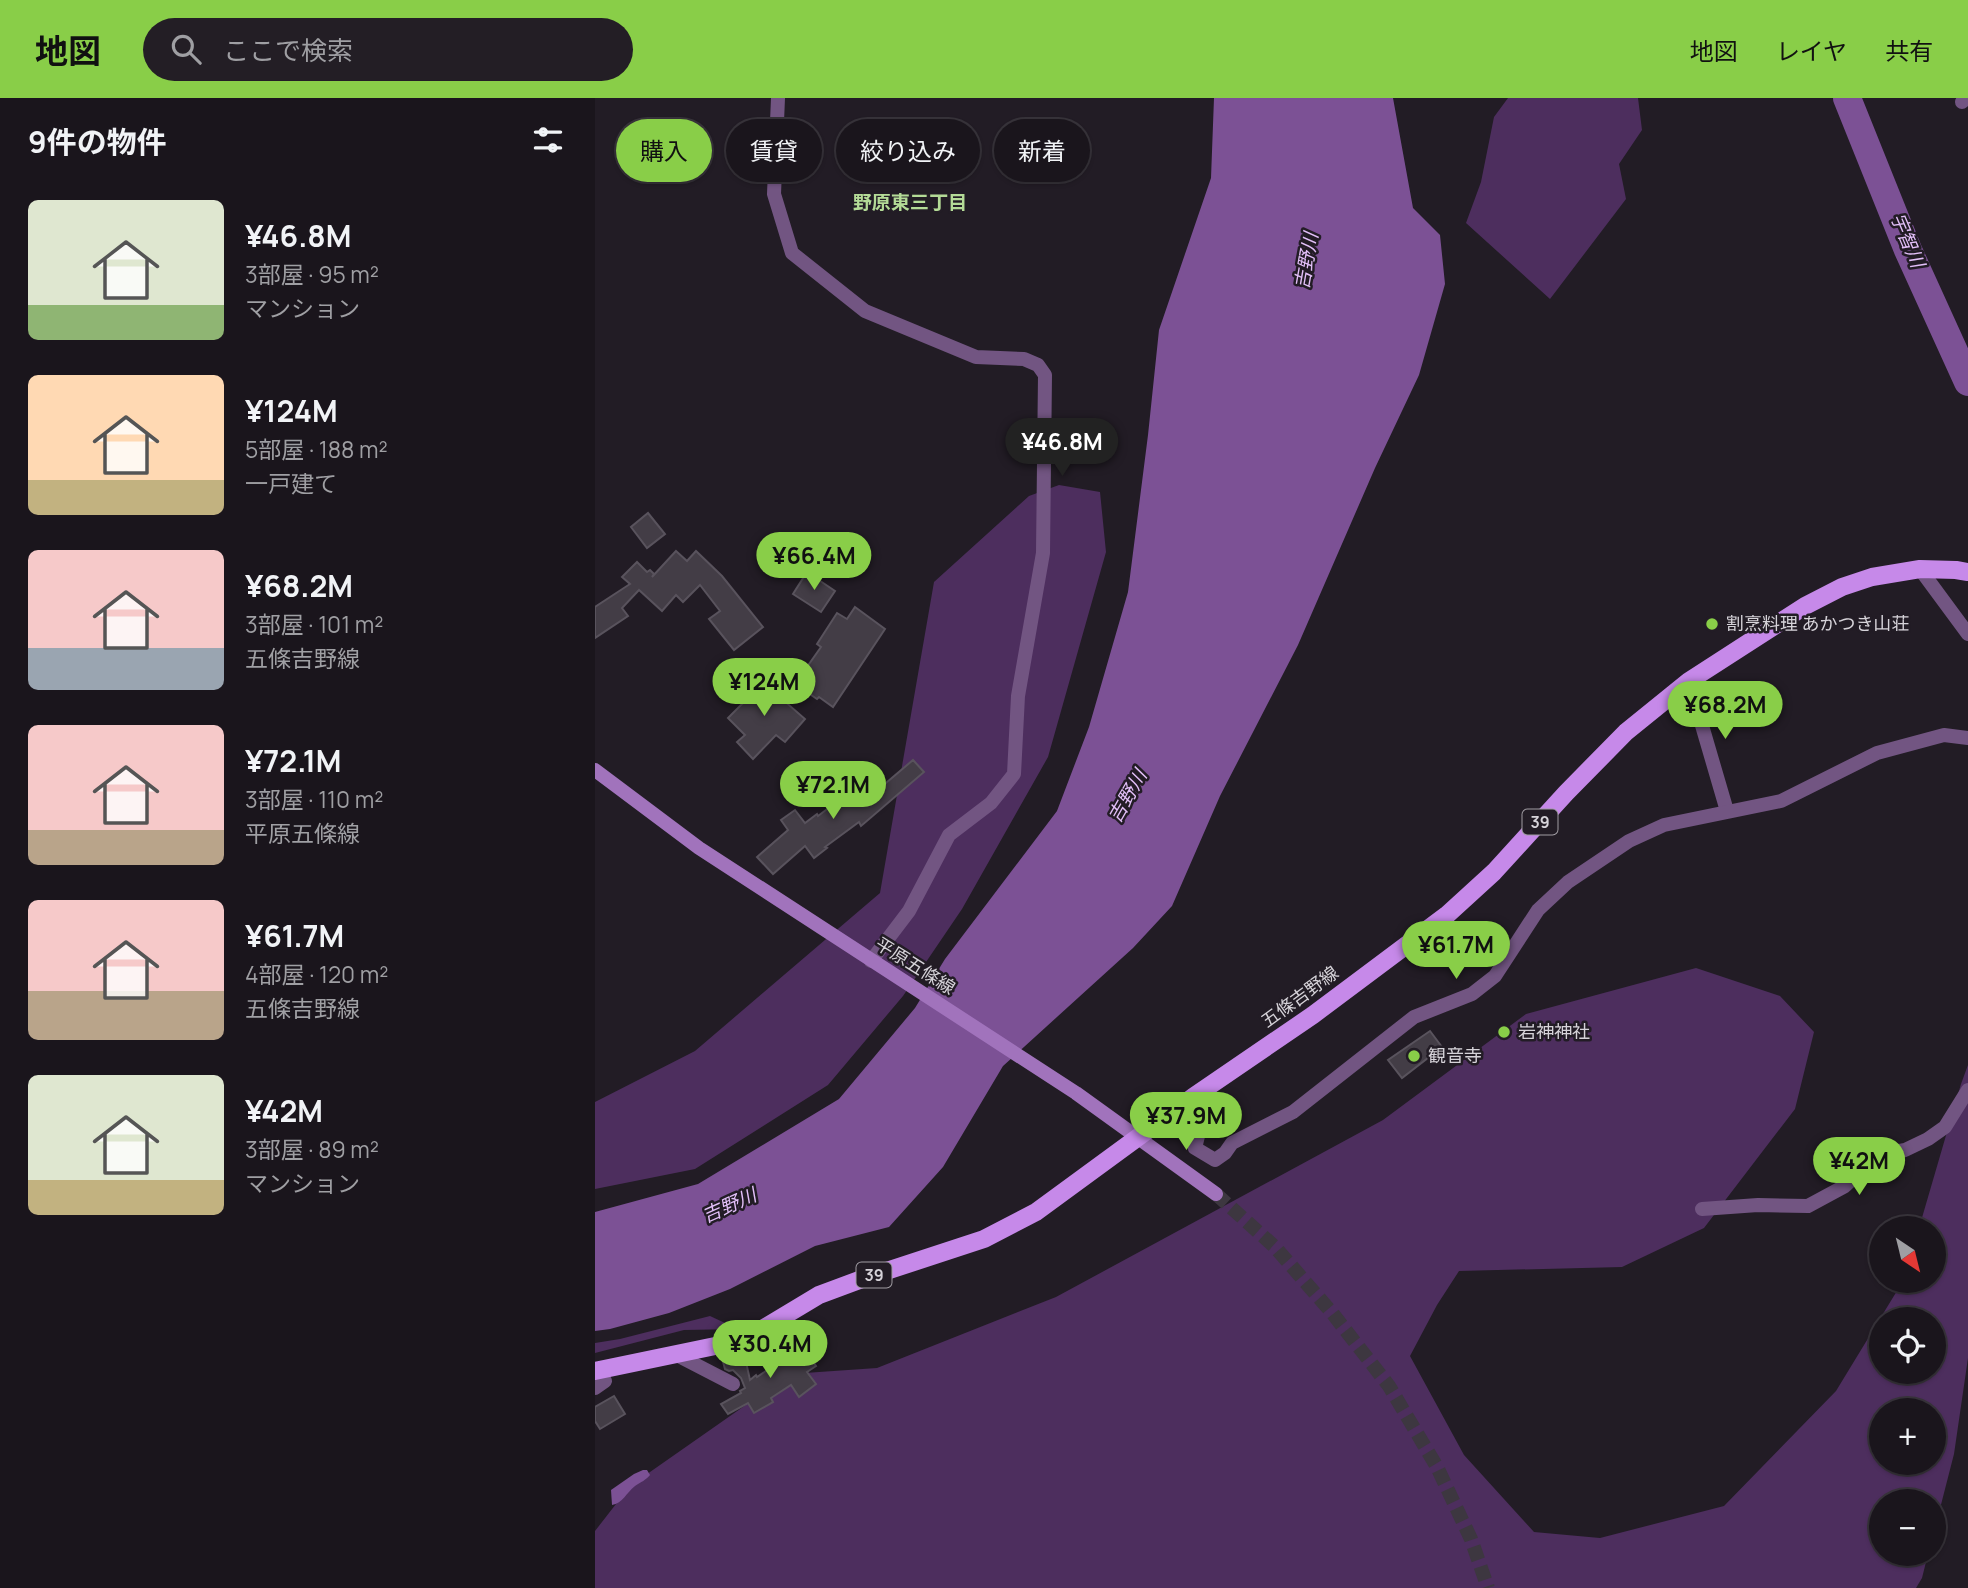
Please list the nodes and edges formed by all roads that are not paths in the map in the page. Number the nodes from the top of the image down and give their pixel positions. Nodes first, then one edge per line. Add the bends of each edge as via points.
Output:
1 (778, 98) edge
2 (1920, 569) junction
3 (1968, 572) edge
4 (1968, 634) edge
5 (1689, 681) junction
6 (1968, 737) edge
7 (595, 770) edge
8 (1727, 811) junction
9 (871, 961) junction
10 (1968, 1090) edge
11 (1193, 1097) junction
12 (1137, 1138) junction
13 (1216, 1194) tunnel mouth
14 (1702, 1209) dead end
15 (675, 1354) junction
16 (597, 1370) edge
17 (733, 1384) dead end
18 (595, 1388) edge

1 - 9 street via 774,194 792,253 865,311 976,357 1024,359 1038,365 1045,375 1043,553 1019,696 1014,774 991,803 949,835 909,911
2 - 3 main road, 五條吉野線 / 39
2 - 4 street
2 - 5 main road, 五條吉野線 / 39 via 1842,587
5 - 8 street
5 - 11 main road, 五條吉野線 / 39 via 1626,732 1494,872 1448,914 1313,1016
6 - 8 street via 1944,735 1877,753 1781,801
7 - 9 main road, 平原五條線 via 699,848
8 - 11 street via 1664,825 1629,841 1568,882 1538,911 1495,976 1472,994 1414,1017 1293,1112 1232,1143 1215,1160 1195,1149 1201,1124
9 - 12 main road, 平原五條線 via 1076,1093
10 - 14 street via 1945,1127 1905,1150 1878,1155 1845,1186 1808,1206
11 - 12 main road, 五條吉野線 / 39
12 - 13 main road, 平原五條線
12 - 15 main road, 五條吉野線 / 39 via 1036,1212 983,1239 819,1295 744,1340
15 - 16 main road, 五條吉野線 / 39
15 - 17 street
16 - 18 street via 605,1381

